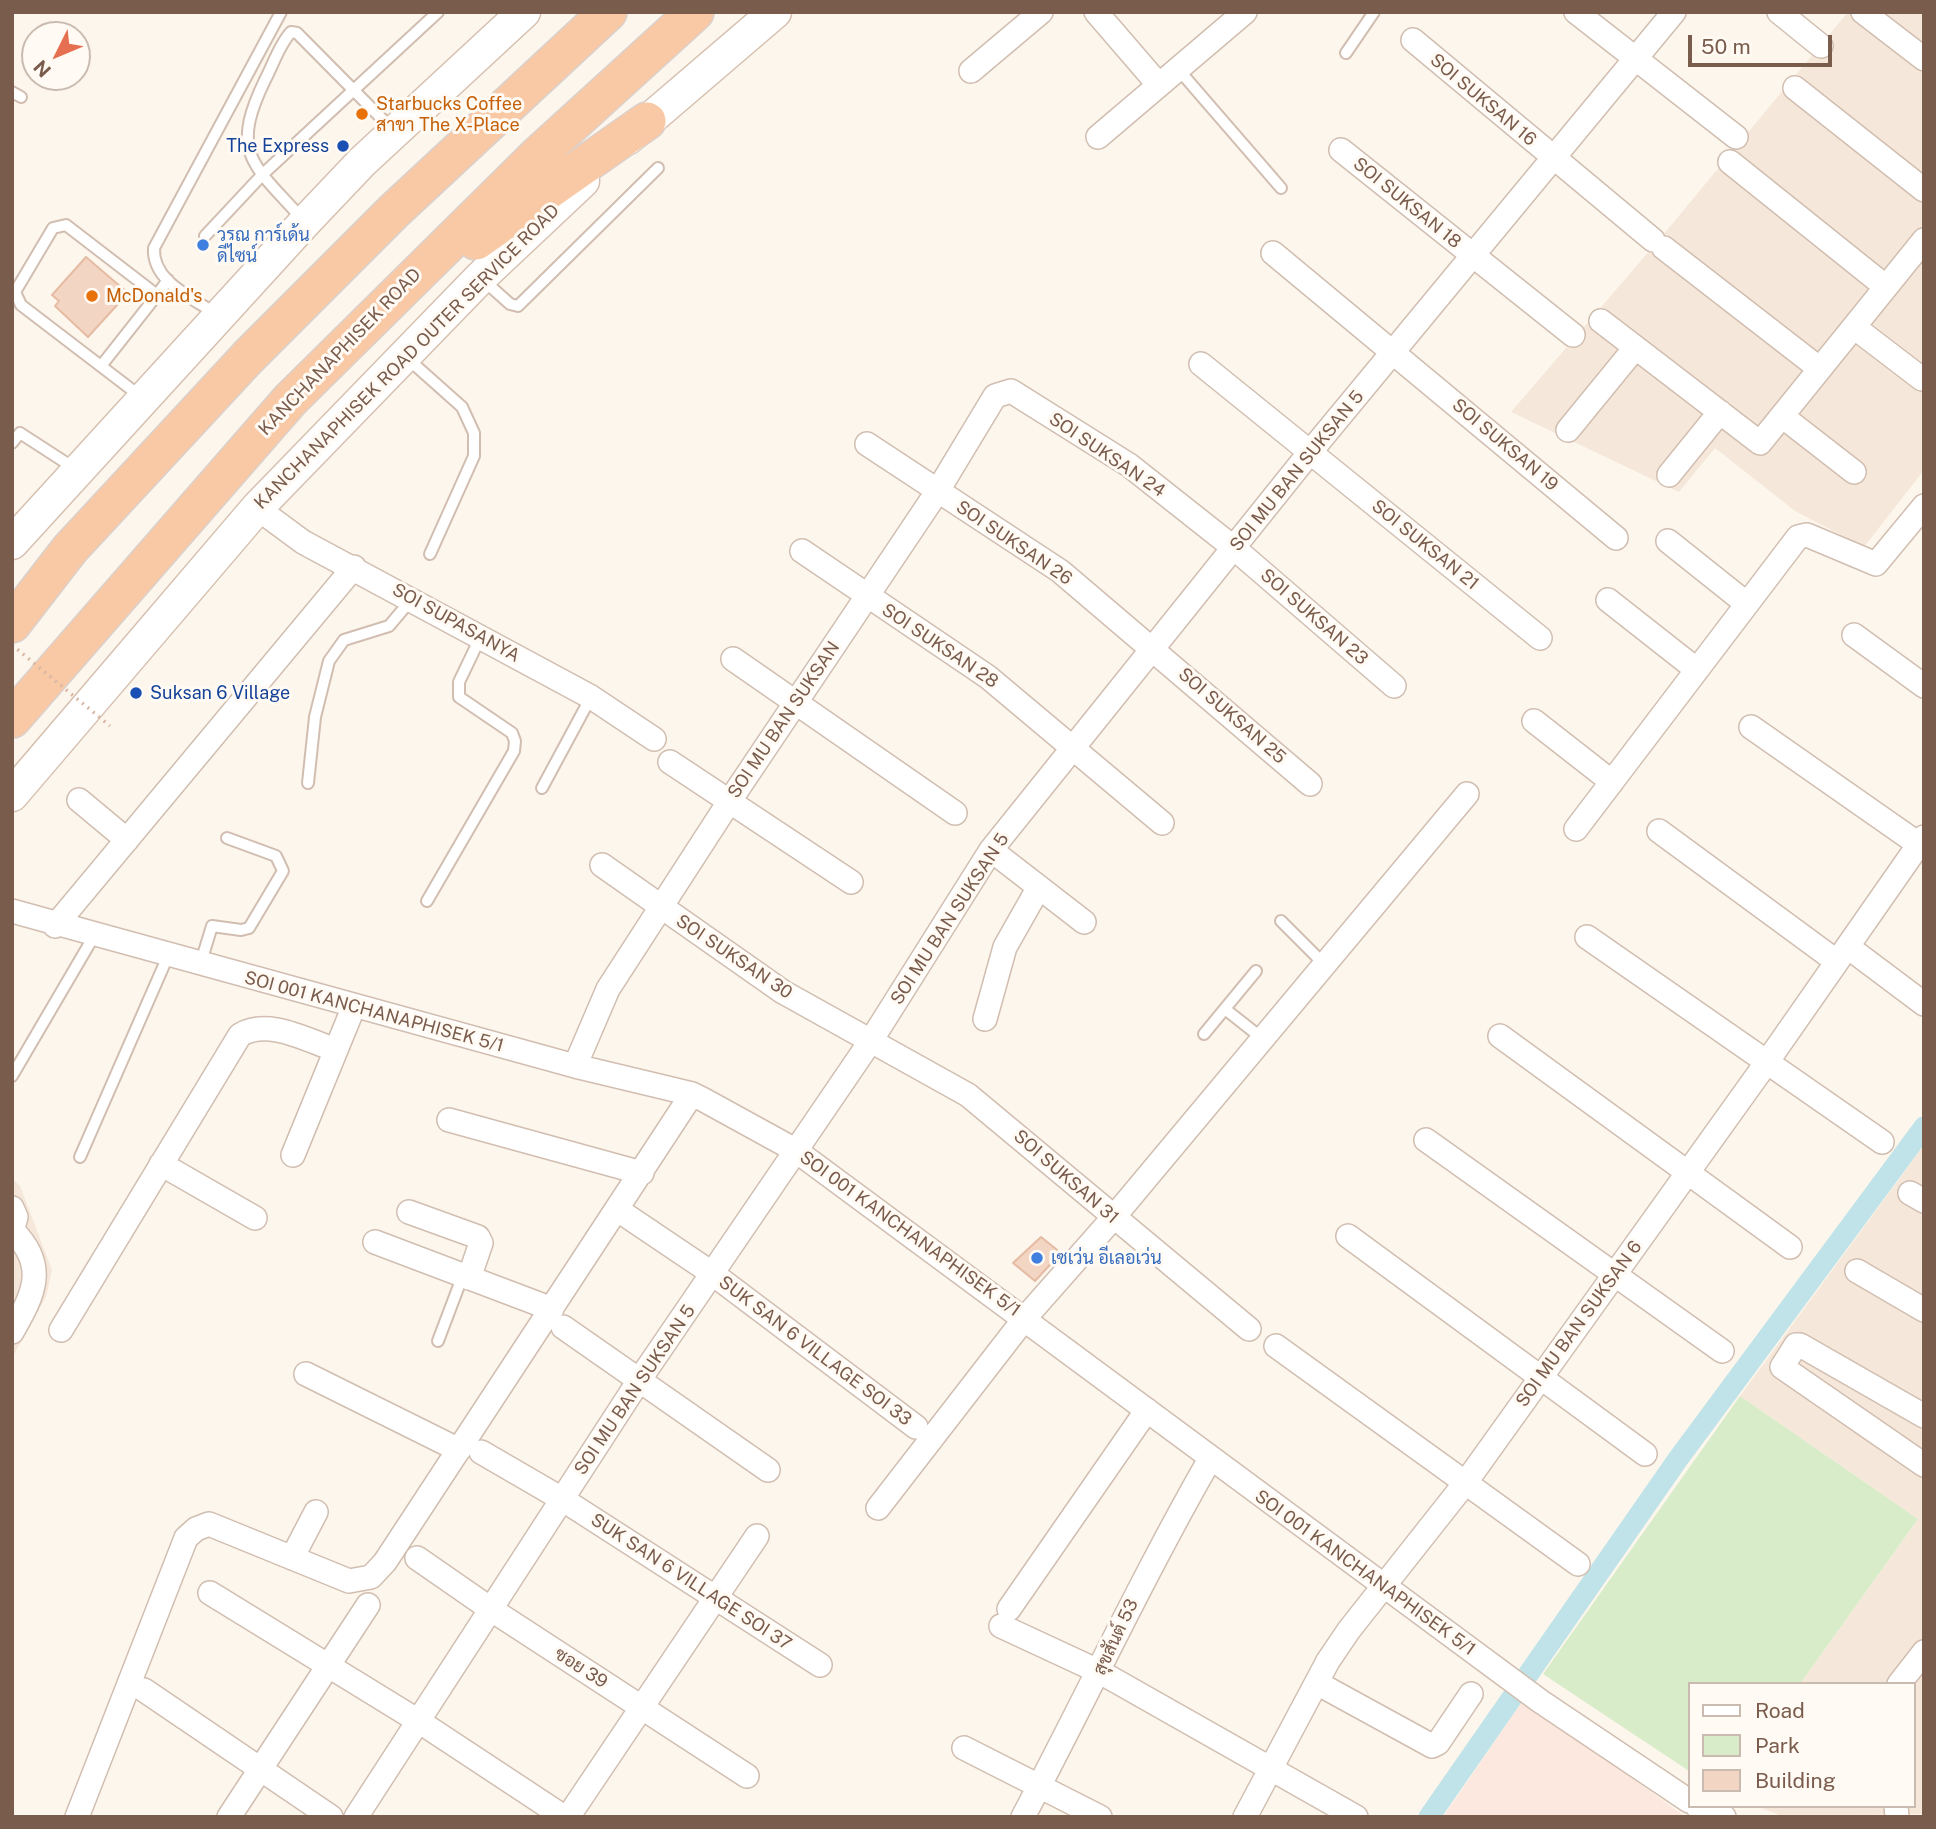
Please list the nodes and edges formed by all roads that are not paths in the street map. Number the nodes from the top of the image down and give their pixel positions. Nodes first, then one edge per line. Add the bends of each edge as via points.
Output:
1 (281, 12) edge
2 (438, 12) edge
3 (524, 12) edge
4 (695, 12) edge
5 (775, 12) edge
6 (1041, 12) edge
7 (1096, 12) edge
8 (1244, 12) edge
9 (1374, 12) edge
10 (1576, 12) edge
11 (1674, 12) edge
12 (1779, 12) edge
13 (1863, 12) edge
14 (603, 15) edge
15 (1413, 40) dead end
16 (1821, 46) dead end
17 (1346, 52) dead end
18 (1924, 59) edge
19 (1636, 60) junction
20 (1178, 69) junction
21 (971, 71) dead end
22 (1158, 83) junction
23 (1795, 88) dead end
24 (353, 89) junction
25 (646, 121) junction
26 (395, 132) junction
27 (1098, 137) dead end
28 (1735, 137) dead end
29 (1341, 150) dead end
30 (1554, 160) junction
31 (1730, 162) dead end
32 (658, 168) dead end
33 (263, 174) junction
34 (1281, 188) dead end
35 (1924, 190) edge
36 (305, 222) junction
37 (205, 236) dead end
38 (1922, 247) edge
39 (1273, 253) dead end
40 (1474, 257) junction
41 (481, 277) junction
42 (168, 280) junction
43 (1886, 287) junction
44 (157, 295) junction
45 (376, 313) junction
46 (217, 315) junction
47 (1601, 321) dead end
48 (1854, 327) junction
49 (1573, 335) dead end
50 (1635, 348) junction
51 (1393, 353) junction
52 (404, 355) junction
53 (1201, 364) dead end
54 (101, 366) junction
55 (1820, 369) junction
56 (1923, 379) edge
57 (1011, 391) joint
58 (142, 398) junction
59 (1720, 412) junction
60 (1782, 416) junction
61 (16, 429) edge
62 (1568, 430) dead end
63 (12, 443) edge
64 (867, 444) dead end
65 (1311, 451) junction
66 (77, 470) junction
67 (1854, 472) dead end
68 (1669, 475) dead end
69 (937, 492) junction
70 (1924, 506) edge
71 (257, 508) junction
72 (1616, 538) dead end
73 (1668, 541) dead end
74 (12, 543) edge
75 (1234, 548) junction
76 (70, 549) junction
77 (802, 551) dead end
78 (430, 554) dead end
79 (354, 567) junction
80 (867, 597) junction
81 (412, 599) junction
82 (1608, 600) dead end
83 (12, 604) edge
84 (1747, 604) junction
85 (12, 624) edge
86 (1854, 635) dead end
87 (481, 636) junction
88 (1540, 638) dead end
89 (1155, 649) junction
90 (733, 659) dead end
91 (1697, 670) junction
92 (1924, 686) edge
93 (1394, 687) dead end
94 (591, 697) junction
95 (796, 702) junction
96 (12, 719) edge
97 (1534, 721) dead end
98 (1751, 727) dead end
99 (654, 739) dead end
100 (1074, 747) junction
101 (670, 762) dead end
102 (1612, 782) junction
103 (308, 783) dead end
104 (1310, 784) dead end
105 (542, 788) dead end
106 (1467, 794) dead end
107 (12, 795) edge
108 (79, 800) dead end
109 (729, 802) junction
110 (955, 813) dead end
111 (1161, 823) dead end
112 (1576, 829) dead end
113 (1659, 831) dead end
114 (227, 838) dead end
115 (127, 840) junction
116 (1922, 843) edge
117 (990, 850) junction
118 (602, 865) dead end
119 (851, 882) dead end
120 (1039, 887) junction
121 (427, 901) dead end
122 (660, 908) junction
123 (12, 911) edge
124 (1281, 921) dead end
125 (1084, 922) dead end
126 (55, 926) junction
127 (94, 936) junction
128 (1587, 937) dead end
129 (1842, 954) junction
130 (168, 956) junction
131 (200, 965) junction
132 (1325, 965) junction
133 (1256, 971) dead end
134 (1924, 1004) edge
135 (354, 1006) junction
136 (1225, 1009) junction
137 (985, 1018) dead end
138 (1204, 1034) dead end
139 (1500, 1036) dead end
140 (873, 1039) junction
141 (1263, 1039) junction
142 (336, 1050) junction
143 (1767, 1062) junction
144 (575, 1066) junction
145 (12, 1076) edge
146 (692, 1094) junction
147 (449, 1120) dead end
148 (1426, 1140) dead end
149 (1882, 1142) dead end
150 (795, 1150) junction
151 (293, 1155) dead end
152 (80, 1157) dead end
153 (161, 1164) junction
154 (1689, 1171) junction
155 (642, 1173) junction
156 (12, 1208) edge
157 (618, 1210) junction
158 (408, 1212) dead end
159 (255, 1218) dead end
160 (1113, 1218) junction
161 (13, 1231) edge
162 (1348, 1236) dead end
163 (374, 1242) dead end
164 (1790, 1247) dead end
165 (1857, 1271) dead end
166 (713, 1274) junction
167 (1614, 1274) junction
168 (466, 1276) junction
169 (1924, 1310) edge
170 (558, 1318) junction
171 (1025, 1318) junction
172 (1249, 1329) dead end
173 (61, 1330) dead end
174 (12, 1332) edge
175 (438, 1341) dead end
176 (1276, 1346) dead end
177 (1722, 1351) dead end
178 (306, 1374) dead end
179 (1542, 1376) junction
180 (640, 1379) junction
181 (1147, 1410) junction
182 (1924, 1416) edge
183 (916, 1427) dead end
184 (470, 1451) junction
185 (1645, 1454) dead end
186 (1210, 1459) junction
187 (1924, 1465) edge
188 (768, 1470) dead end
189 (1466, 1482) junction
190 (562, 1499) junction
191 (878, 1508) dead end
192 (316, 1513) dead end
193 (757, 1536) dead end
194 (292, 1558) junction
195 (417, 1558) dead end
196 (1578, 1564) dead end
197 (1384, 1586) junction
198 (210, 1593) dead end
199 (716, 1598) junction
200 (368, 1605) dead end
201 (492, 1610) junction
202 (1924, 1652) edge
203 (820, 1665) dead end
204 (330, 1668) junction
205 (1100, 1672) junction
206 (1901, 1682) edge
207 (1317, 1683) junction
208 (144, 1690) dead end
209 (1471, 1694) dead end
210 (640, 1707) junction
211 (420, 1722) junction
212 (964, 1748) dead end
213 (1270, 1767) junction
214 (259, 1768) junction
215 (747, 1776) dead end
216 (1040, 1786) junction
217 (1688, 1800) edge
218 (1702, 1808) edge
219 (77, 1817) edge
220 (229, 1817) edge
221 (331, 1817) edge
222 (356, 1817) edge
223 (566, 1817) edge
224 (1023, 1817) edge
225 (1100, 1817) edge
226 (1245, 1817) edge
227 (1356, 1817) edge
228 (1724, 1817) edge

1 - 42 lane via 154,248 153,262
2 - 24 lane
3 - 26 main road
4 - 45 highway, KANCHANAPHISEK ROAD via 538,155
5 - 25 main road, KANCHANAPHISEK ROAD OUTER SERVICE ROAD
6 - 21 street
7 - 22 street
8 - 20 street
9 - 17 lane
10 - 19 street
11 - 19 street, SOI MU BAN SUKSAN 5
12 - 16 street
13 - 18 street
14 - 76 highway via 394,211 248,357
15 - 30 street, SOI SUKSAN 16
19 - 28 street
19 - 30 street, SOI MU BAN SUKSAN 5
20 - 22 street
20 - 34 lane
22 - 27 street
23 - 35 street
24 - 26 lane
24 - 33 lane
24 - 33 lane via 298,33 291,32 254,103 246,132 247,150
25 - 41 main road, KANCHANAPHISEK ROAD OUTER SERVICE ROAD
25 - 45 highway
26 - 36 main road
29 - 40 street, SOI SUKSAN 18
30 - 40 street, SOI MU BAN SUKSAN 5
30 - 55 street, SOI SUKSAN 16
31 - 43 street
32 - 41 lane via 518,306
33 - 36 lane
33 - 37 lane
36 - 46 main road
38 - 43 street
39 - 51 street, SOI SUKSAN 19
40 - 49 street, SOI SUKSAN 18
40 - 51 street, SOI MU BAN SUKSAN 5
41 - 52 main road, KANCHANAPHISEK ROAD OUTER SERVICE ROAD
42 - 44 lane
42 - 46 lane
43 - 48 street
44 - 54 lane
44 - 54 lane via 66,225 53,228 15,292 16,299
45 - 96 highway, KANCHANAPHISEK ROAD via 281,410
46 - 58 main road
47 - 50 street
48 - 55 street
48 - 56 street
50 - 59 street
50 - 62 street
51 - 65 street, SOI MU BAN SUKSAN 5
51 - 72 street, SOI SUKSAN 19
52 - 71 main road, KANCHANAPHISEK ROAD OUTER SERVICE ROAD
52 - 78 lane via 461,407 474,433 474,456
53 - 65 street, SOI SUKSAN 21
54 - 58 lane
55 - 60 street
57 - 69 street, SOI MU BAN SUKSAN via 995,396
57 - 75 street, SOI SUKSAN 24 via 1129,465
58 - 66 main road
59 - 60 street via 1760,443
59 - 68 street
60 - 67 street
61 - 63 lane
61 - 66 lane
64 - 69 street, SOI SUKSAN 26
65 - 75 street, SOI MU BAN SUKSAN 5
65 - 88 street, SOI SUKSAN 21
66 - 74 main road
69 - 80 street, SOI MU BAN SUKSAN
69 - 89 street, SOI SUKSAN 26 via 1060,571
70 - 84 street via 1876,564 1807,535 1798,537
71 - 79 street, SOI SUPASANYA via 303,542
71 - 107 main road, KANCHANAPHISEK ROAD OUTER SERVICE ROAD
73 - 84 street
75 - 89 street, SOI MU BAN SUKSAN 5
75 - 93 street, SOI SUKSAN 23
76 - 83 highway
76 - 85 highway
77 - 80 street, SOI SUKSAN 28
79 - 81 street, SOI SUPASANYA
79 - 115 street
80 - 95 street, SOI MU BAN SUKSAN
80 - 100 street, SOI SUKSAN 28 via 988,677
81 - 87 street, SOI SUPASANYA
81 - 103 lane via 388,626 344,640 329,661 315,717
82 - 91 street
84 - 91 street
86 - 92 street
87 - 94 street, SOI SUPASANYA
87 - 121 lane via 459,682 459,697 512,733 516,741
89 - 100 street, SOI MU BAN SUKSAN 5
89 - 104 street, SOI SUKSAN 25
90 - 95 street
91 - 102 street
94 - 99 street, SOI SUPASANYA
94 - 105 lane
95 - 109 street, SOI MU BAN SUKSAN
95 - 110 street
97 - 102 street
98 - 116 street
100 - 111 street, SOI SUKSAN 28
100 - 117 street, SOI MU BAN SUKSAN 5
101 - 109 street
102 - 112 street
106 - 132 street
108 - 115 street
109 - 119 street
109 - 122 street, SOI MU BAN SUKSAN
113 - 129 street
114 - 131 lane via 275,856 283,871 249,928 212,926
115 - 126 street
116 - 129 street, SOI MU BAN SUKSAN 6
117 - 120 street
117 - 140 street, SOI MU BAN SUKSAN 5
118 - 122 street, SOI SUKSAN 30
120 - 125 street
120 - 137 street via 1005,947
122 - 140 street, SOI SUKSAN 30 via 783,992
122 - 144 street, SOI MU BAN SUKSAN via 608,989
123 - 126 street, SOI 001 KANCHANAPHISEK 5/1
124 - 132 lane
126 - 127 street, SOI 001 KANCHANAPHISEK 5/1
127 - 130 street, SOI 001 KANCHANAPHISEK 5/1
127 - 145 lane
128 - 143 street
129 - 134 street
129 - 143 street, SOI MU BAN SUKSAN 6
130 - 131 street, SOI 001 KANCHANAPHISEK 5/1
130 - 152 lane
131 - 135 street, SOI 001 KANCHANAPHISEK 5/1
132 - 141 street
133 - 136 lane
135 - 142 street
135 - 144 street, SOI 001 KANCHANAPHISEK 5/1
136 - 138 lane
136 - 141 lane
139 - 154 street
140 - 150 street, SOI MU BAN SUKSAN 5
140 - 160 street, SOI SUKSAN 31 via 968,1095
141 - 160 street
142 - 151 street
142 - 153 street via 268,1028 252,1028 240,1035
143 - 149 street
143 - 154 street, SOI MU BAN SUKSAN 6
144 - 146 street, SOI 001 KANCHANAPHISEK 5/1
146 - 150 street, SOI 001 KANCHANAPHISEK 5/1
146 - 155 street
147 - 155 street
148 - 167 street
150 - 166 street, SOI MU BAN SUKSAN 5
150 - 171 street, SOI 001 KANCHANAPHISEK 5/1
153 - 159 street
153 - 173 street
154 - 164 street
154 - 167 street, SOI MU BAN SUKSAN 6
155 - 157 street
156 - 161 street via 16,1217
157 - 166 street, SUK SAN 6 VILLAGE SOI 33
157 - 170 street
158 - 168 street via 478,1237 481,1243
160 - 171 street
160 - 172 street, SOI SUKSAN 31
161 - 174 street via 32,1256 35,1274 34,1289
162 - 179 street
163 - 168 street
165 - 169 street
166 - 180 street, SOI MU BAN SUKSAN 5
166 - 183 street, SUK SAN 6 VILLAGE SOI 33
167 - 177 street
167 - 179 street, SOI MU BAN SUKSAN 6
168 - 170 street
168 - 175 lane
170 - 180 street
170 - 184 street
171 - 181 street, SOI 001 KANCHANAPHISEK 5/1
171 - 191 street
176 - 189 street
178 - 184 street, SUK SAN 6 VILLAGE SOI 37
179 - 185 street
179 - 189 street, SOI MU BAN SUKSAN 6
180 - 188 street
180 - 190 street, SOI MU BAN SUKSAN 5
181 - 186 street, SOI 001 KANCHANAPHISEK 5/1
181 - 205 street via 1005,1618
182 - 187 street via 1800,1345 1782,1367
184 - 190 street, SUK SAN 6 VILLAGE SOI 37
184 - 194 street via 371,1577 349,1581
186 - 197 street, SOI 001 KANCHANAPHISEK 5/1
186 - 205 street, สุขสันต์ 53 via 1154,1556
189 - 196 street
189 - 197 street, SOI MU BAN SUKSAN 6
190 - 199 street, SUK SAN 6 VILLAGE SOI 37
190 - 201 street, SOI MU BAN SUKSAN 5
192 - 194 street
193 - 199 street
194 - 219 street via 209,1524 186,1538
195 - 201 street, ซอย 39
197 - 207 street, SOI MU BAN SUKSAN 6 via 1349,1630
197 - 217 street, SOI 001 KANCHANAPHISEK 5/1 via 1540,1702
198 - 204 street
199 - 203 street, SUK SAN 6 VILLAGE SOI 37
199 - 210 street
200 - 204 street
201 - 210 street, ซอย 39
201 - 211 street, SOI MU BAN SUKSAN 5
202 - 206 street
204 - 211 street
204 - 214 street
205 - 213 street
205 - 216 street, สุขสันต์ 53
207 - 209 street via 1432,1745
207 - 213 street, SOI MU BAN SUKSAN 6
208 - 214 street
210 - 215 street, ซอย 39
210 - 223 street
211 - 222 street, SOI MU BAN SUKSAN 5
211 - 223 street
212 - 216 street
213 - 226 street, SOI MU BAN SUKSAN 6
213 - 227 street
214 - 220 street
214 - 221 street
216 - 224 street, สุขสันต์ 53
216 - 225 street
218 - 228 street

